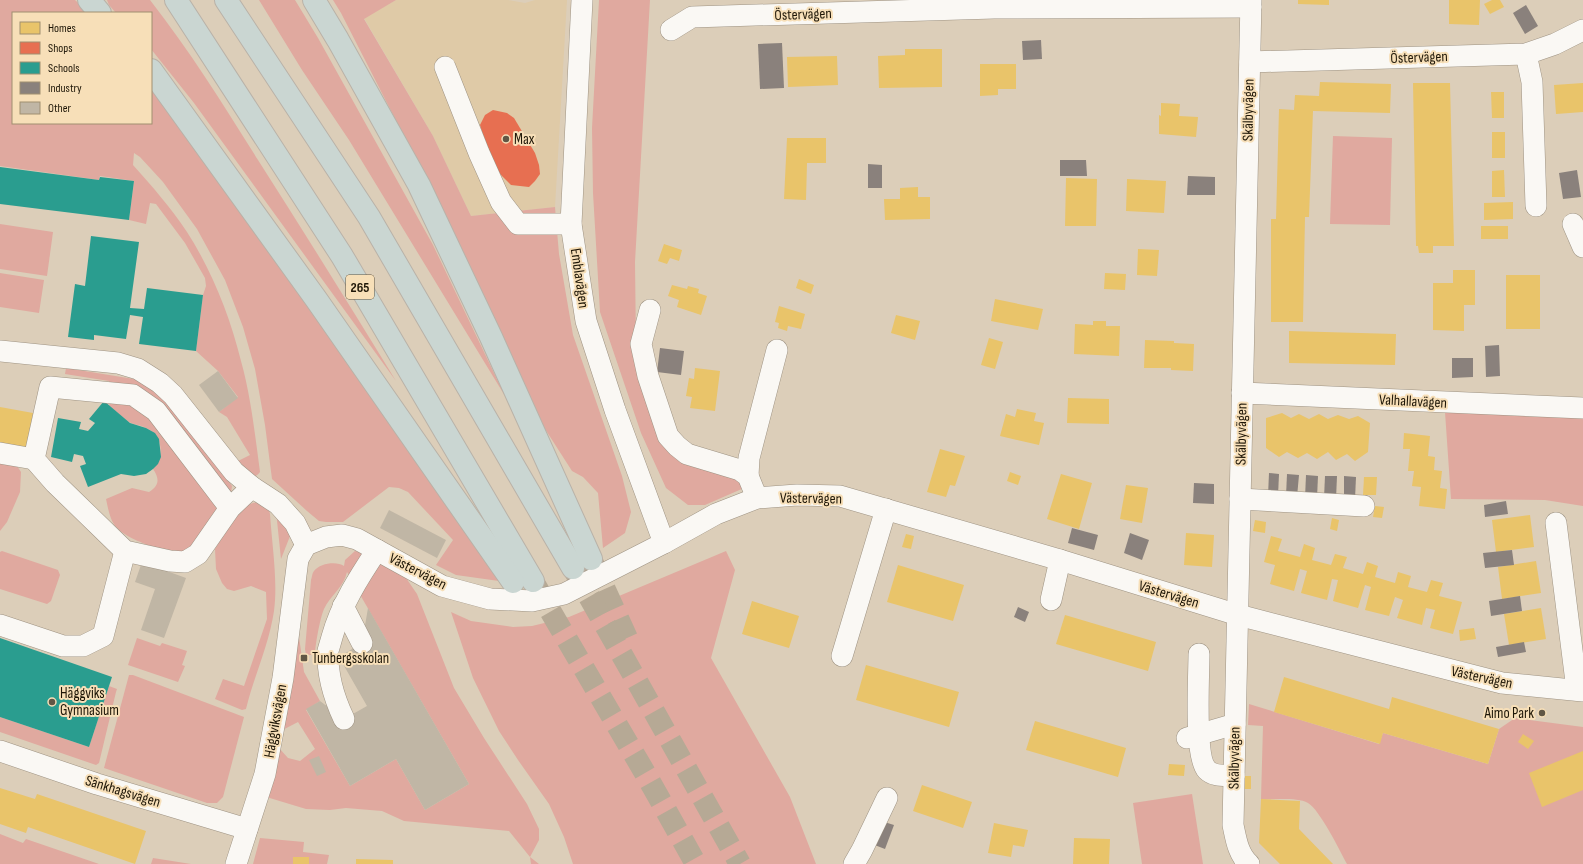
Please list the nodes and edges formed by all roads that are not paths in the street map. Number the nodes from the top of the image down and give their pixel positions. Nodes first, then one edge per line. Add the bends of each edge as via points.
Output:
1 (88, 0) edge
2 (176, 0) edge
3 (226, 0) edge
4 (314, 0) edge
5 (582, 0) edge
6 (1251, 4) edge
7 (99, 12) edge
8 (671, 30) dead end
9 (1583, 30) edge
10 (1526, 54) junction
11 (1250, 62) junction
12 (445, 67) dead end
13 (152, 71) edge
14 (1536, 206) dead end
15 (572, 224) junction
16 (1573, 224) dead end
17 (1583, 247) edge
18 (650, 310) dead end
19 (777, 350) dead end
20 (0, 351) edge
21 (668, 390) dead end
22 (1242, 393) junction
23 (1583, 408) edge
24 (662, 419) junction
25 (0, 453) edge
26 (34, 459) junction
27 (748, 476) junction
28 (252, 487) junction
29 (757, 498) junction
30 (1240, 499) junction
31 (1364, 506) dead end
32 (230, 508) junction
33 (886, 509) junction
34 (1556, 523) dead end
35 (664, 543) junction
36 (306, 545) junction
37 (377, 550) junction
38 (125, 551) junction
39 (1060, 560) junction
40 (1051, 600) dead end
41 (343, 606) junction
42 (1238, 615) junction
43 (0, 625) edge
44 (362, 643) dead end
45 (1199, 654) dead end
46 (842, 656) dead end
47 (1580, 691) edge
48 (344, 719) dead end
49 (1235, 724) junction
50 (1192, 736) junction
51 (0, 751) edge
52 (1234, 776) junction
53 (887, 798) dead end
54 (247, 829) junction
55 (236, 864) edge
56 (854, 864) edge
57 (1249, 864) edge

1 - 7 highway
2 - 13 highway, 265 via 342,256 523,582
3 - 4 highway via 369,217 582,564 491,336 419,184
5 - 15 street, Emblavägen
6 - 8 street, Östervägen via 692,17
6 - 11 street, Skälbyvägen
9 - 10 street, Östervägen via 1555,44
10 - 11 street, Östervägen
10 - 14 street via 1532,82
11 - 22 street, Skälbyvägen
12 - 15 street via 500,202 518,224
15 - 35 street, Emblavägen via 586,321 615,410
16 - 17 street
18 - 24 street via 641,344
19 - 27 street via 749,458
20 - 28 street via 118,363 138,368 173,395 234,472
21 - 24 street
22 - 23 street, Valhallavägen
22 - 30 street, Skälbyvägen
24 - 27 street via 668,436 687,454 740,470
25 - 26 street
26 - 32 street via 50,387 133,395 156,412
26 - 38 street
27 - 29 street
28 - 32 street
28 - 36 street via 278,504 295,523
29 - 33 street, Västervägen via 797,495 840,496
29 - 35 street, Västervägen via 716,514
30 - 31 street
30 - 42 street, Skälbyvägen
32 - 38 street via 198,554 186,562
33 - 39 street, Västervägen
33 - 46 street
34 - 47 street
35 - 37 street, Västervägen via 564,594 532,601 490,599 442,586
36 - 37 street, Västervägen via 326,537 342,535
36 - 54 street, Häggviksvägen via 298,559 295,573 294,600 283,678 266,766
37 - 41 street
38 - 43 street via 103,636 83,646 63,646
39 - 40 street
39 - 42 street, Västervägen
41 - 44 street
41 - 48 street via 328,651 330,679
42 - 47 street, Västervägen via 1502,683
42 - 49 street, Skälbyvägen
45 - 50 street
49 - 50 street
49 - 52 street, Skälbyvägen
50 - 52 street via 1204,767 1209,772
51 - 54 street, Sänkhagsvägen via 97,784
52 - 57 street, Skälbyvägen via 1233,825 1237,844
53 - 56 street
54 - 55 street, Häggviksvägen

